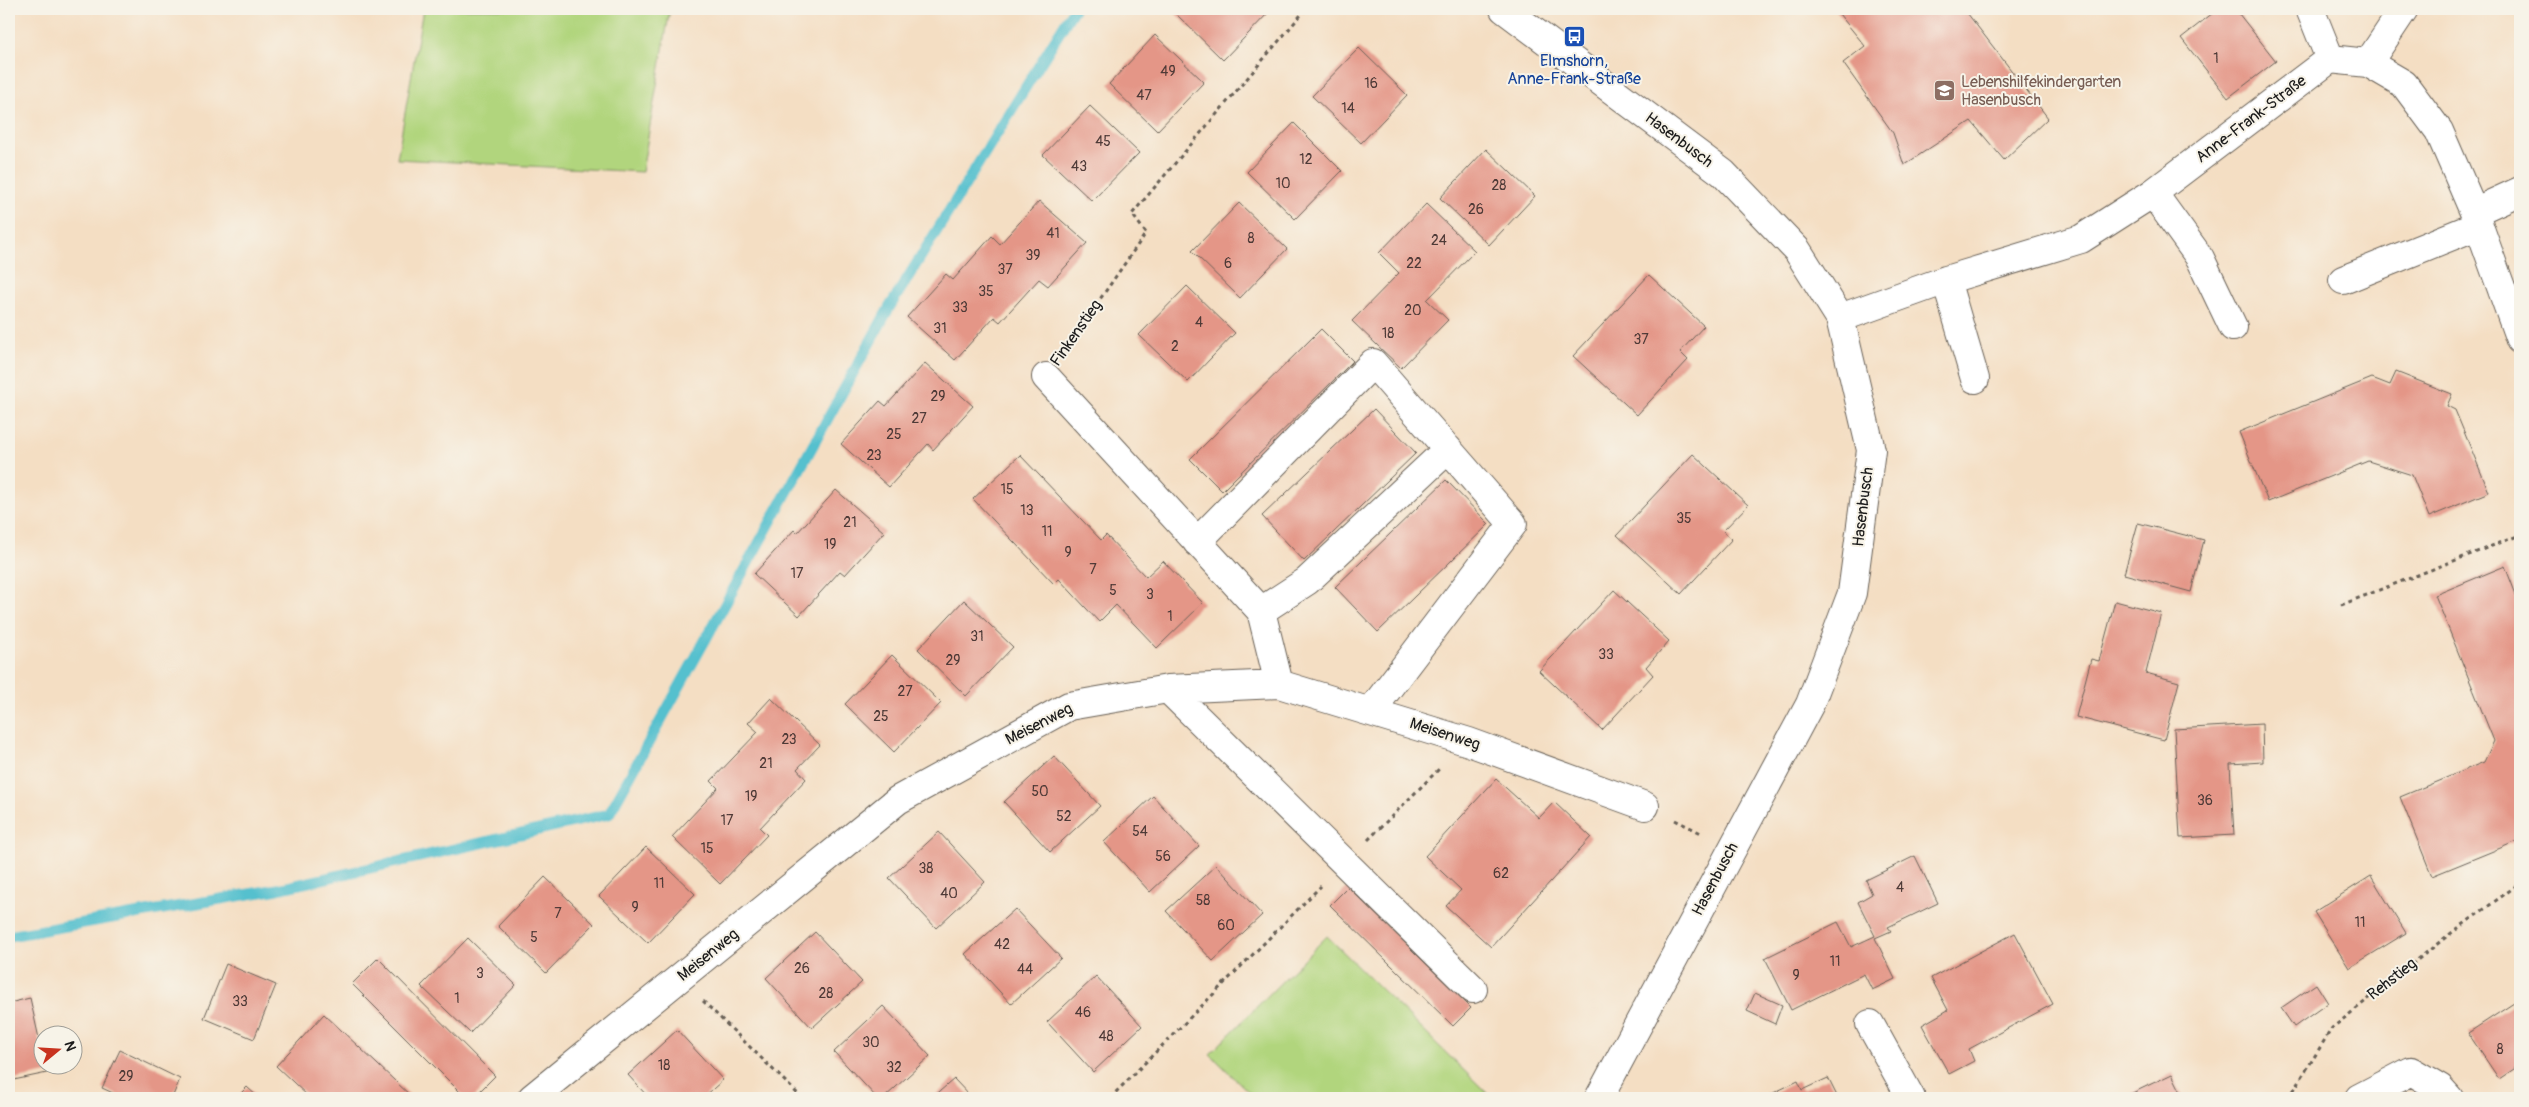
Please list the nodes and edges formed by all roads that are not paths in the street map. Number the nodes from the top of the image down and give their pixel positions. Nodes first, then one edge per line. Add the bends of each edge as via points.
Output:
1 (1504, 9) edge
2 (2310, 9) edge
3 (2404, 9) edge
4 (2330, 59) junction
5 (2368, 63) junction
6 (2520, 191) edge
7 (2153, 193) junction
8 (2477, 219) junction
9 (1946, 280) junction
10 (2343, 280) dead end
11 (1840, 318) junction
12 (2233, 327) dead end
13 (2520, 340) edge
14 (1046, 377) road end
15 (1975, 379) dead end
16 (1448, 449) junction
17 (1197, 542) junction
18 (1261, 611) junction
19 (1279, 684) junction
20 (1168, 690) junction
21 (1371, 710) junction
22 (1645, 806) road end
23 (1473, 989) dead end
24 (1870, 1024) dead end
25 (532, 1098) edge
26 (1599, 1098) edge
27 (1912, 1098) edge
28 (2358, 1098) edge
29 (2449, 1098) edge

1 - 11 street, Hasenbusch via 1723,173 1797,250
2 - 4 street
3 - 5 street
4 - 5 street
4 - 7 street, Anne-Frank-Straße
5 - 8 street via 2404,84 2439,131
6 - 8 street
7 - 9 street, Anne-Frank-Straße via 2081,239
7 - 12 street via 2200,258
8 - 10 street
8 - 13 street
9 - 11 street, Anne-Frank-Straße
9 - 15 street
11 - 26 street, Hasenbusch via 1870,450 1852,593 1810,704
14 - 17 street, Finkenstieg
16 - 17 street via 1373,363
16 - 18 street via 1306,581
16 - 21 street via 1513,524
17 - 18 street, Finkenstieg
18 - 19 street, Finkenstieg
19 - 20 street, Meisenweg
19 - 21 street, Meisenweg
20 - 23 street
20 - 25 street, Meisenweg via 1069,706 898,800
21 - 22 street, Meisenweg
24 - 27 street
28 - 29 street via 2411,1071 2440,1088

